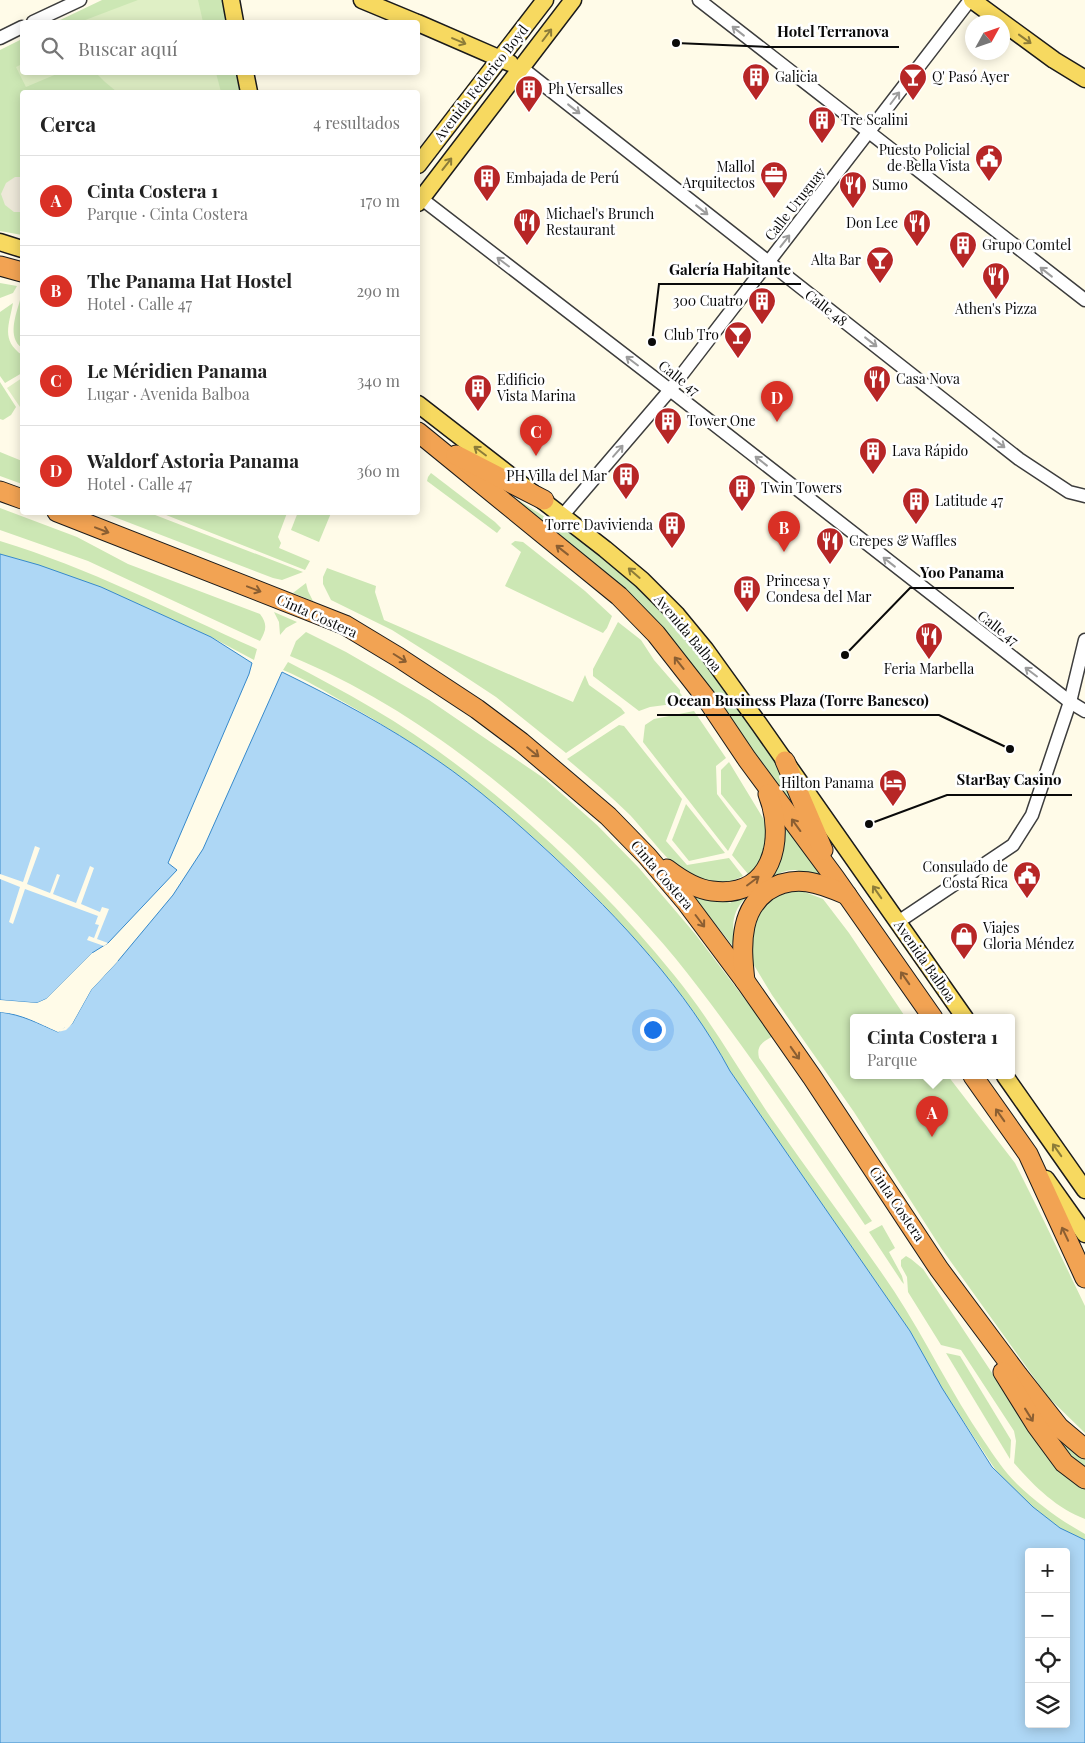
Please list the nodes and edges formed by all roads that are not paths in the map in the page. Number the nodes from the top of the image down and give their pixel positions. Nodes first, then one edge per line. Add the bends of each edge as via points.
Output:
1 (80, 0) edge
2 (231, 0) edge
3 (362, 0) edge
4 (545, 0) edge
5 (574, 0) edge
6 (698, 0) edge
7 (971, 0) edge
8 (60, 4) edge
9 (36, 20) edge
10 (235, 20) edge
11 (409, 20) edge
12 (420, 25) edge
13 (20, 28) edge
14 (0, 38) edge
15 (500, 58) junction
16 (522, 68) junction
17 (246, 75) edge
18 (1085, 78) edge
19 (249, 90) edge
20 (868, 133) junction
21 (420, 162) edge
22 (420, 196) edge
23 (420, 201) edge
24 (0, 242) edge
25 (20, 247) edge
26 (769, 262) junction
27 (0, 266) edge
28 (20, 271) edge
29 (1085, 300) edge
30 (670, 390) junction
31 (420, 406) edge
32 (423, 436) edge
33 (0, 491) edge
34 (1085, 496) edge
35 (20, 499) edge
36 (544, 500) junction
37 (65, 515) edge
38 (563, 515) junction
39 (1085, 640) edge
40 (1070, 702) junction
41 (1085, 711) edge
42 (747, 759) junction
43 (785, 761) junction
44 (647, 856) junction
45 (835, 878) junction
46 (847, 896) junction
47 (898, 922) junction
48 (745, 980) junction
49 (930, 1014) edge
50 (962, 1014) edge
51 (975, 1079) edge
52 (1007, 1079) edge
53 (1028, 1154) junction
54 (1085, 1190) edge
55 (1085, 1234) edge
56 (939, 1269) junction
57 (1085, 1278) edge
58 (1085, 1449) edge
59 (1085, 1479) edge

1 - 8 street
2 - 10 main road
3 - 11 main road, Calle 48
4 - 15 main road, Avenida Federico Boyd
16 -> 5 main road, Avenida Federico Boyd
20 -> 6 street
7 -> 18 main road via 1054,60
20 -> 7 street, Calle Uruguay
8 - 9 street
12 -> 15 main road, Calle 48
13 - 14 street
15 - 16 main road, Calle 48
15 - 21 main road, Avenida Federico Boyd
22 -> 16 main road, Avenida Federico Boyd
16 -> 26 street, Calle 48
17 - 19 main road
26 -> 20 street, Calle Uruguay
29 -> 20 street
30 -> 23 street, Calle 47
24 - 25 main road
26 - 30 street, Calle Uruguay
26 -> 34 street, Calle 48 via 1019,459 1069,492
27 - 28 highway
38 -> 30 street, Calle Uruguay
40 -> 30 street, Calle 47
36 -> 31 main road, Avenida Balboa
32 - 36 highway
42 -> 32 highway, Avenida Balboa via 706,698 656,634 618,596
33 - 35 highway
36 - 38 main road, Avenida Balboa
37 -> 44 highway, Cinta Costera via 344,625 437,681 521,742 608,816
43 -> 38 main road, Avenida Balboa via 677,615 642,580
39 - 40 street
40 - 41 street, Calle 47
40 - 47 street via 1032,815 1013,845
44 -> 42 highway via 690,884 710,891 735,890 752,883 763,873 774,849 776,827 766,789
45 -> 42 highway, Avenida Balboa
43 - 45 highway
47 -> 43 main road, Avenida Balboa
44 -> 48 highway, Cinta Costera
45 - 46 highway, Avenida Balboa
46 - 48 highway via 826,886 799,881 783,883 762,895 750,911 745,926
49 -> 46 highway, Avenida Balboa
47 - 50 main road, Avenida Balboa
48 -> 56 highway, Cinta Costera
53 -> 51 highway
54 -> 52 main road
53 - 55 main road
57 -> 53 highway
56 - 58 highway, Cinta Costera via 1060,1427
56 -> 59 highway via 1036,1425 1064,1462

